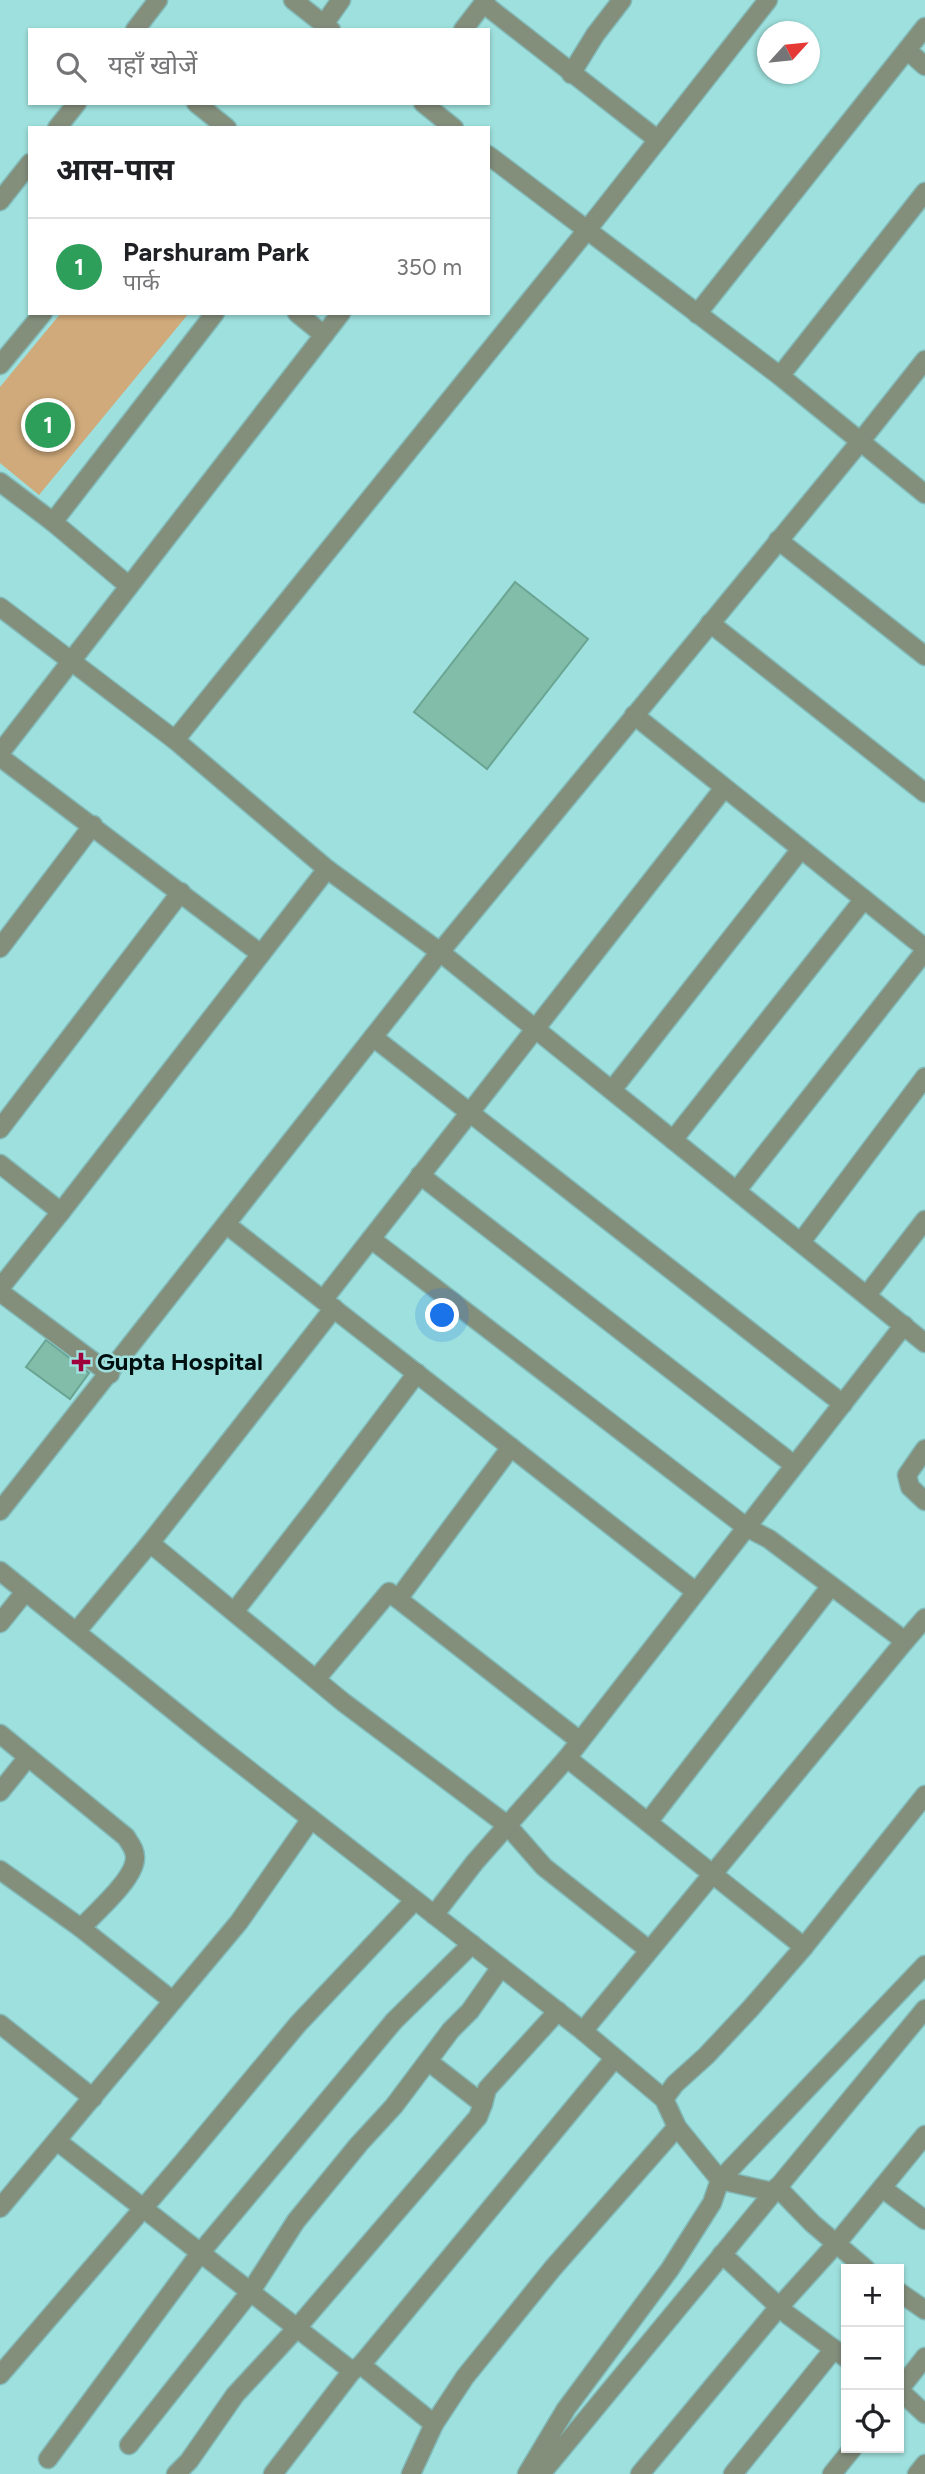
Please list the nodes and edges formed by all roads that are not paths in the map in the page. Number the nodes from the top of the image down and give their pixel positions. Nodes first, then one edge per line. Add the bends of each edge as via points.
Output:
1 (158, 0) edge
2 (293, 0) edge
3 (341, 0) edge
4 (622, 0) edge
5 (768, 0) edge
6 (485, 2) edge
7 (327, 27) edge
8 (925, 27) edge
9 (137, 28) edge
10 (465, 28) edge
11 (908, 51) junction
12 (925, 66) edge
13 (571, 74) junction
14 (76, 105) edge
15 (198, 105) edge
16 (425, 105) edge
17 (62, 126) edge
18 (224, 126) edge
19 (452, 126) edge
20 (658, 140) junction
21 (490, 157) edge
22 (28, 166) edge
23 (923, 197) edge
24 (0, 201) edge
25 (587, 230) junction
26 (697, 314) junction
27 (41, 315) edge
28 (213, 315) edge
29 (299, 315) edge
30 (339, 315) edge
31 (324, 335) junction
32 (925, 360) edge
33 (0, 365) edge
34 (780, 376) junction
35 (860, 442) junction
36 (0, 482) edge
37 (925, 494) edge
38 (53, 522) junction
39 (778, 540) junction
40 (129, 586) junction
41 (0, 607) edge
42 (710, 623) junction
43 (925, 656) edge
44 (71, 661) junction
45 (634, 715) junction
46 (175, 740) junction
47 (0, 755) edge
48 (724, 788) junction
49 (925, 793) edge
50 (93, 825) junction
51 (801, 849) junction
52 (327, 869) junction
53 (181, 892) junction
54 (863, 900) junction
55 (0, 948) edge
56 (925, 950) edge
57 (440, 952) junction
58 (261, 954) junction
59 (536, 1029) junction
60 (373, 1037) junction
61 (925, 1077) edge
62 (612, 1090) junction
63 (469, 1112) junction
64 (0, 1129) edge
65 (673, 1140) junction
66 (0, 1164) edge
67 (420, 1175) junction
68 (737, 1190) junction
69 (61, 1212) junction
70 (925, 1220) edge
71 (227, 1225) junction
72 (371, 1239) junction
73 (801, 1242) junction
74 (867, 1295) junction
75 (2, 1297) edge
76 (329, 1304) junction
77 (904, 1325) junction
78 (925, 1343) edge
79 (417, 1373) junction
80 (110, 1374) junction
81 (842, 1404) junction
82 (511, 1447) junction
83 (925, 1448) edge
84 (794, 1465) junction
85 (925, 1501) edge
86 (0, 1511) edge
87 (746, 1527) junction
88 (150, 1543) junction
89 (0, 1571) edge
90 (831, 1586) junction
91 (26, 1591) junction
92 (696, 1592) junction
93 (398, 1599) junction
94 (233, 1612) junction
95 (925, 1618) edge
96 (0, 1623) edge
97 (76, 1632) junction
98 (905, 1641) junction
99 (316, 1679) junction
100 (0, 1734) edge
101 (580, 1741) junction
102 (29, 1757) junction
103 (567, 1758) junction
104 (0, 1792) edge
105 (925, 1795) edge
106 (312, 1819) junction
107 (648, 1822) junction
108 (507, 1825) junction
109 (0, 1870) edge
110 (713, 1874) junction
111 (415, 1900) junction
112 (434, 1914) junction
113 (81, 1927) junction
114 (472, 1944) junction
115 (804, 1947) junction
116 (649, 1950) junction
117 (925, 1965) edge
118 (501, 1967) junction
119 (173, 2001) junction
120 (925, 2009) edge
121 (558, 2011) junction
122 (0, 2024) edge
123 (583, 2031) junction
124 (614, 2059) junction
125 (429, 2062) junction
126 (93, 2098) junction
127 (664, 2099) junction
128 (483, 2104) junction
129 (677, 2127) junction
130 (925, 2135) edge
131 (57, 2141) junction
132 (720, 2180) junction
133 (882, 2188) junction
134 (775, 2190) junction
135 (0, 2208) edge
136 (144, 2208) junction
137 (925, 2220) edge
138 (836, 2245) junction
139 (201, 2252) junction
140 (722, 2254) junction
141 (860, 2264) edge
142 (251, 2291) junction
143 (904, 2295) edge
144 (779, 2307) junction
145 (925, 2310) edge
146 (296, 2329) junction
147 (840, 2353) edge
148 (925, 2357) edge
149 (357, 2368) junction
150 (0, 2375) edge
151 (904, 2384) edge
152 (904, 2395) edge
153 (925, 2414) edge
154 (434, 2424) junction
155 (129, 2445) dead end
156 (849, 2453) edge
157 (48, 2459) dead end
158 (925, 2464) edge
159 (176, 2474) edge
160 (273, 2474) edge
161 (411, 2474) edge
162 (527, 2474) edge
163 (541, 2474) edge
164 (640, 2474) edge
165 (733, 2474) edge
166 (832, 2474) edge
167 (917, 2474) edge

1 - 9 street
2 - 7 street
3 - 7 street
4 - 13 street
5 - 20 street
6 - 10 street
6 - 13 street
8 - 11 street
11 - 12 street
11 - 26 street
13 - 20 street
14 - 17 street
15 - 18 street
16 - 19 street
20 - 25 street
21 - 25 street
22 - 24 street
23 - 34 street
25 - 26 street
25 - 46 street
26 - 34 street
27 - 33 street
28 - 38 street
29 - 31 street
30 - 31 street
31 - 40 street
32 - 35 street
34 - 35 street
35 - 37 street
35 - 39 street
36 - 38 street
38 - 40 street
39 - 42 street
39 - 43 street
40 - 44 street
41 - 44 street
42 - 45 street
42 - 49 street
44 - 46 street
44 - 47 street
45 - 48 street
45 - 57 street
46 - 52 street
47 - 50 street
48 - 51 street
48 - 59 street
50 - 53 street
50 - 55 street
51 - 54 street
51 - 62 street
52 - 57 street
52 - 58 street
53 - 58 street
53 - 64 street
54 - 56 street
54 - 65 street
56 - 68 street
57 - 59 street
57 - 60 street
58 - 69 street
59 - 62 street
59 - 63 street
60 - 63 street
60 - 71 street
61 - 73 street
62 - 65 street
63 - 67 street
63 - 81 street
65 - 68 street
66 - 69 street
67 - 72 street
67 - 84 street
68 - 73 street
69 - 75 street
70 - 74 street
71 - 76 street
71 - 80 street
72 - 76 street
72 - 87 street
73 - 74 street
74 - 77 street
75 - 80 street
76 - 79 street
76 - 88 street
77 - 78 street
77 - 81 street
79 - 82 street
79 - 94 street
80 - 86 street
81 - 84 street
82 - 92 street
82 - 93 street
83 - 85 street via 907,1475 910,1487
84 - 87 street
87 - 90 street
87 - 92 street
88 - 94 street
88 - 97 street
89 - 91 street
90 - 98 street
90 - 107 street
91 - 96 street
91 - 97 street
92 - 101 street
93 - 99 street via 389,1592
93 - 101 street
94 - 99 street
95 - 98 street
97 - 106 street
98 - 110 street
99 - 108 street
100 - 102 street
101 - 103 street
102 - 104 street
102 - 113 street via 134,1848 136,1860 128,1878
103 - 107 street
103 - 108 street
105 - 115 street
106 - 111 street
106 - 119 street via 239,1922
107 - 110 street
108 - 112 street
108 - 116 street via 544,1867
109 - 113 street
110 - 115 street
110 - 116 street
111 - 112 street
111 - 136 street via 314,2006
112 - 114 street
113 - 119 street
114 - 118 street
114 - 139 street via 394,2021
115 - 127 street
116 - 123 street
117 - 132 street
118 - 121 street
118 - 125 street
119 - 126 street
120 - 134 street
121 - 123 street
121 - 128 street via 487,2090
122 - 126 street
123 - 124 street
124 - 127 street
124 - 149 street
125 - 128 street
125 - 142 street via 296,2221
126 - 131 street
127 - 129 street
128 - 146 street via 478,2117
129 - 132 street
129 - 154 street via 505,2326
130 - 133 street
131 - 135 street
131 - 136 street
132 - 134 street
132 - 162 street via 712,2203 670,2269 566,2409
133 - 137 street
133 - 138 street
134 - 138 street
134 - 140 street
136 - 139 street
136 - 150 street
138 - 141 street
138 - 144 street
139 - 142 street
139 - 157 street
140 - 144 street
140 - 163 street
142 - 146 street
142 - 155 street
143 - 145 street
144 - 147 street
144 - 164 street
146 - 149 street
146 - 159 street via 235,2395
147 - 165 street
148 - 151 street
149 - 154 street
149 - 160 street
152 - 153 street
154 - 161 street
156 - 166 street
158 - 167 street

